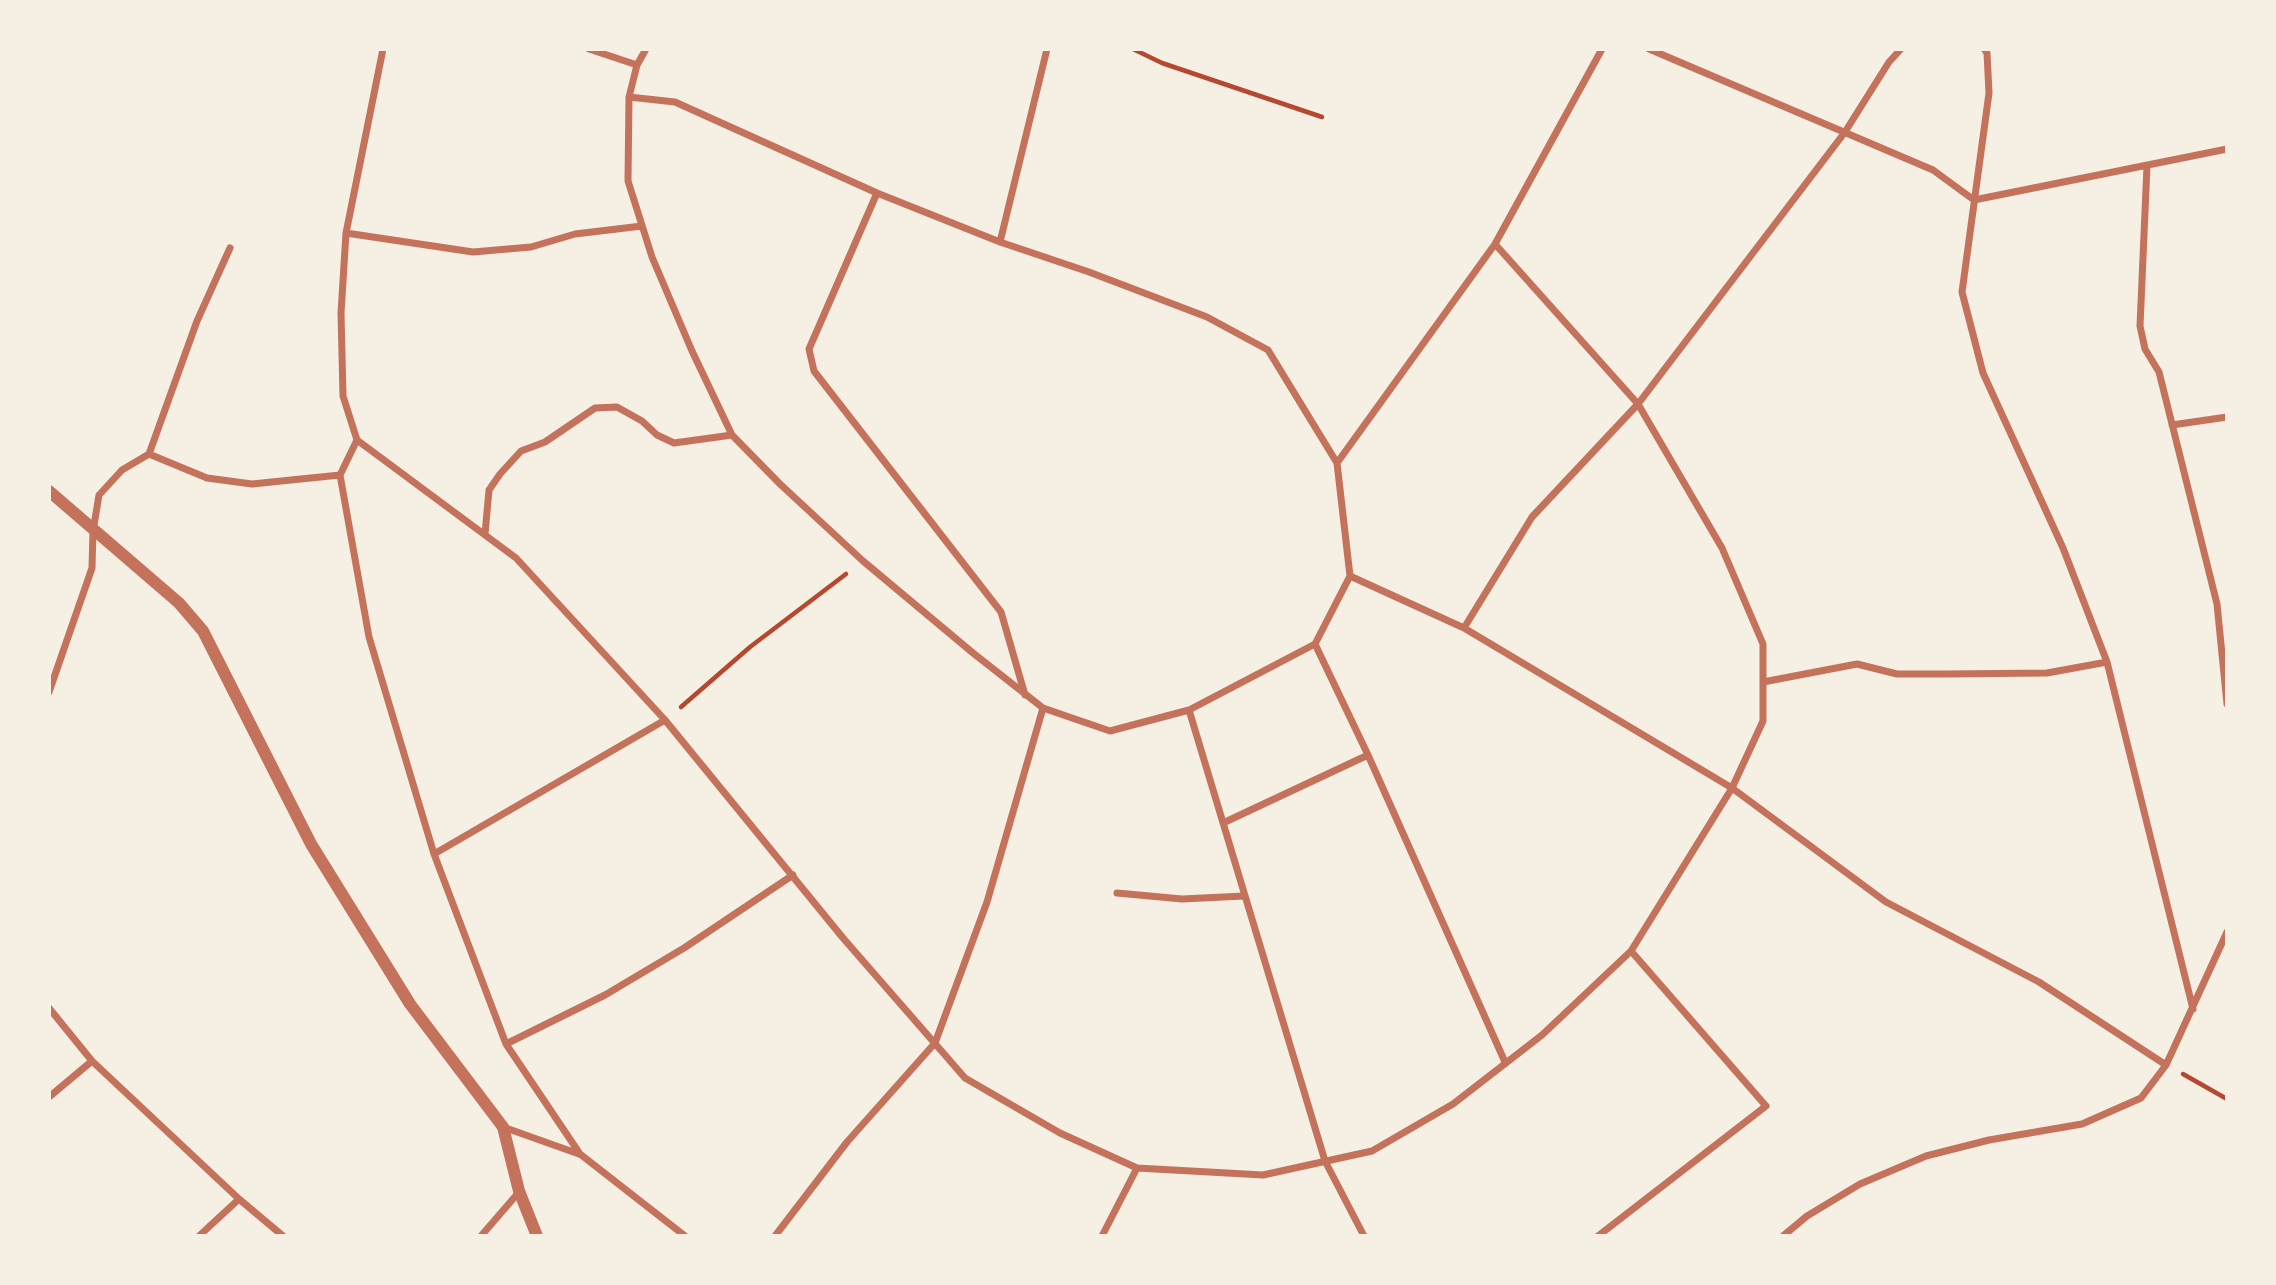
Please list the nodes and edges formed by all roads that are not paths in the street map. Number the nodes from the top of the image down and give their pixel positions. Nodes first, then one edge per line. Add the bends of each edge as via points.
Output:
1 (383, 49) edge
2 (589, 49) edge
3 (646, 49) edge
4 (1047, 49) edge
5 (1602, 49) edge
6 (1649, 49) edge
7 (1902, 49) edge
8 (1985, 51) edge
9 (636, 65) junction
10 (629, 97) junction
11 (1845, 132) junction
12 (2227, 149) edge
13 (2147, 166) junction
14 (877, 193) junction
15 (1974, 200) junction
16 (642, 226) junction
17 (346, 233) junction
18 (1000, 242) junction
19 (1495, 244) junction
20 (230, 248) dead end
21 (1638, 404) junction
22 (2227, 417) edge
23 (2172, 425) junction
24 (732, 435) junction
25 (357, 440) junction
26 (149, 454) junction
27 (1336, 463) junction
28 (340, 475) junction
29 (49, 491) edge
30 (93, 531) junction
31 (485, 534) junction
32 (1350, 576) junction
33 (1464, 628) junction
34 (1315, 643) junction
35 (2107, 662) junction
36 (1763, 682) junction
37 (49, 692) edge
38 (1025, 696) junction
39 (2227, 704) edge
40 (1043, 708) junction
41 (1189, 710) junction
42 (665, 720) junction
43 (1368, 755) junction
44 (1732, 788) junction
45 (1223, 823) junction
46 (434, 854) junction
47 (793, 875) junction
48 (1117, 893) dead end
49 (1244, 895) junction
50 (2227, 932) edge
51 (1631, 951) junction
52 (49, 1008) edge
53 (2193, 1009) junction
54 (506, 1044) junction
55 (935, 1044) junction
56 (92, 1061) junction
57 (1505, 1062) junction
58 (2166, 1065) junction
59 (49, 1097) edge
60 (503, 1127) junction
61 (580, 1154) junction
62 (1325, 1161) junction
63 (1137, 1167) junction
64 (520, 1191) junction
65 (239, 1199) junction
66 (199, 1236) edge
67 (283, 1236) edge
68 (481, 1236) edge
69 (537, 1236) edge
70 (684, 1236) edge
71 (775, 1236) edge
72 (1102, 1236) edge
73 (1364, 1236) edge
74 (1598, 1236) edge
75 (1783, 1236) edge

1 - 17 street
2 - 9 street
3 - 9 street
4 - 18 street
5 - 19 street
6 - 11 street
7 - 11 street
8 - 15 street via 1989,93
9 - 10 street
10 - 14 street via 675,102
10 - 16 street via 628,181
11 - 15 street via 1933,170
11 - 21 street
12 - 13 street
13 - 15 street
13 - 23 street via 2140,326 2145,349 2159,372
14 - 18 street
14 - 38 street via 809,349 814,371 1001,612
15 - 35 street via 1962,292 1983,373 2063,548
16 - 17 street via 575,234 531,247 473,252
16 - 24 street via 692,351
17 - 25 street via 341,313 343,396
18 - 27 street via 1207,317 1268,350
19 - 21 street
19 - 27 street
20 - 26 street via 197,321
21 - 33 street via 1532,517
21 - 36 street via 1722,548 1763,644
22 - 23 street
23 - 39 street via 2217,604
24 - 31 street via 674,443 617,407 595,408 545,442 521,451 500,474 489,490
24 - 38 street via 863,561
25 - 28 street
25 - 31 street
26 - 28 street via 208,478 252,484
26 - 30 street via 122,470 99,495
27 - 32 street
28 - 46 street via 369,637
29 - 30 street
30 - 37 street via 92,568
30 - 60 street via 179,603 203,631 311,844 410,1004
31 - 42 street via 516,558
32 - 33 street
32 - 34 street
33 - 44 street
34 - 41 street
34 - 43 street
35 - 36 street via 2047,673 1946,674 1897,674 1857,664
35 - 53 street
36 - 44 street via 1763,721
38 - 40 street
40 - 41 street via 1110,731
40 - 55 street via 987,902
41 - 45 street
42 - 46 street
42 - 47 street
43 - 45 street
43 - 57 street
44 - 51 street
44 - 58 street via 1886,902 2039,982
45 - 49 street
46 - 54 street
47 - 54 street via 606,995
47 - 55 street
48 - 49 street via 1182,899
49 - 62 street
50 - 53 street
51 - 57 street via 1542,1035
51 - 74 street via 1766,1106
52 - 56 street
53 - 58 street
54 - 61 street
55 - 63 street via 965,1078 1060,1133
55 - 71 street via 847,1142
56 - 59 street
56 - 65 street
57 - 62 street via 1453,1104 1372,1151
58 - 75 street via 2141,1098 2082,1124 1926,1156 1860,1184
60 - 61 street
60 - 64 street
61 - 70 street
62 - 63 street via 1263,1175
62 - 73 street
63 - 72 street
64 - 68 street
64 - 69 street
65 - 66 street
65 - 67 street

